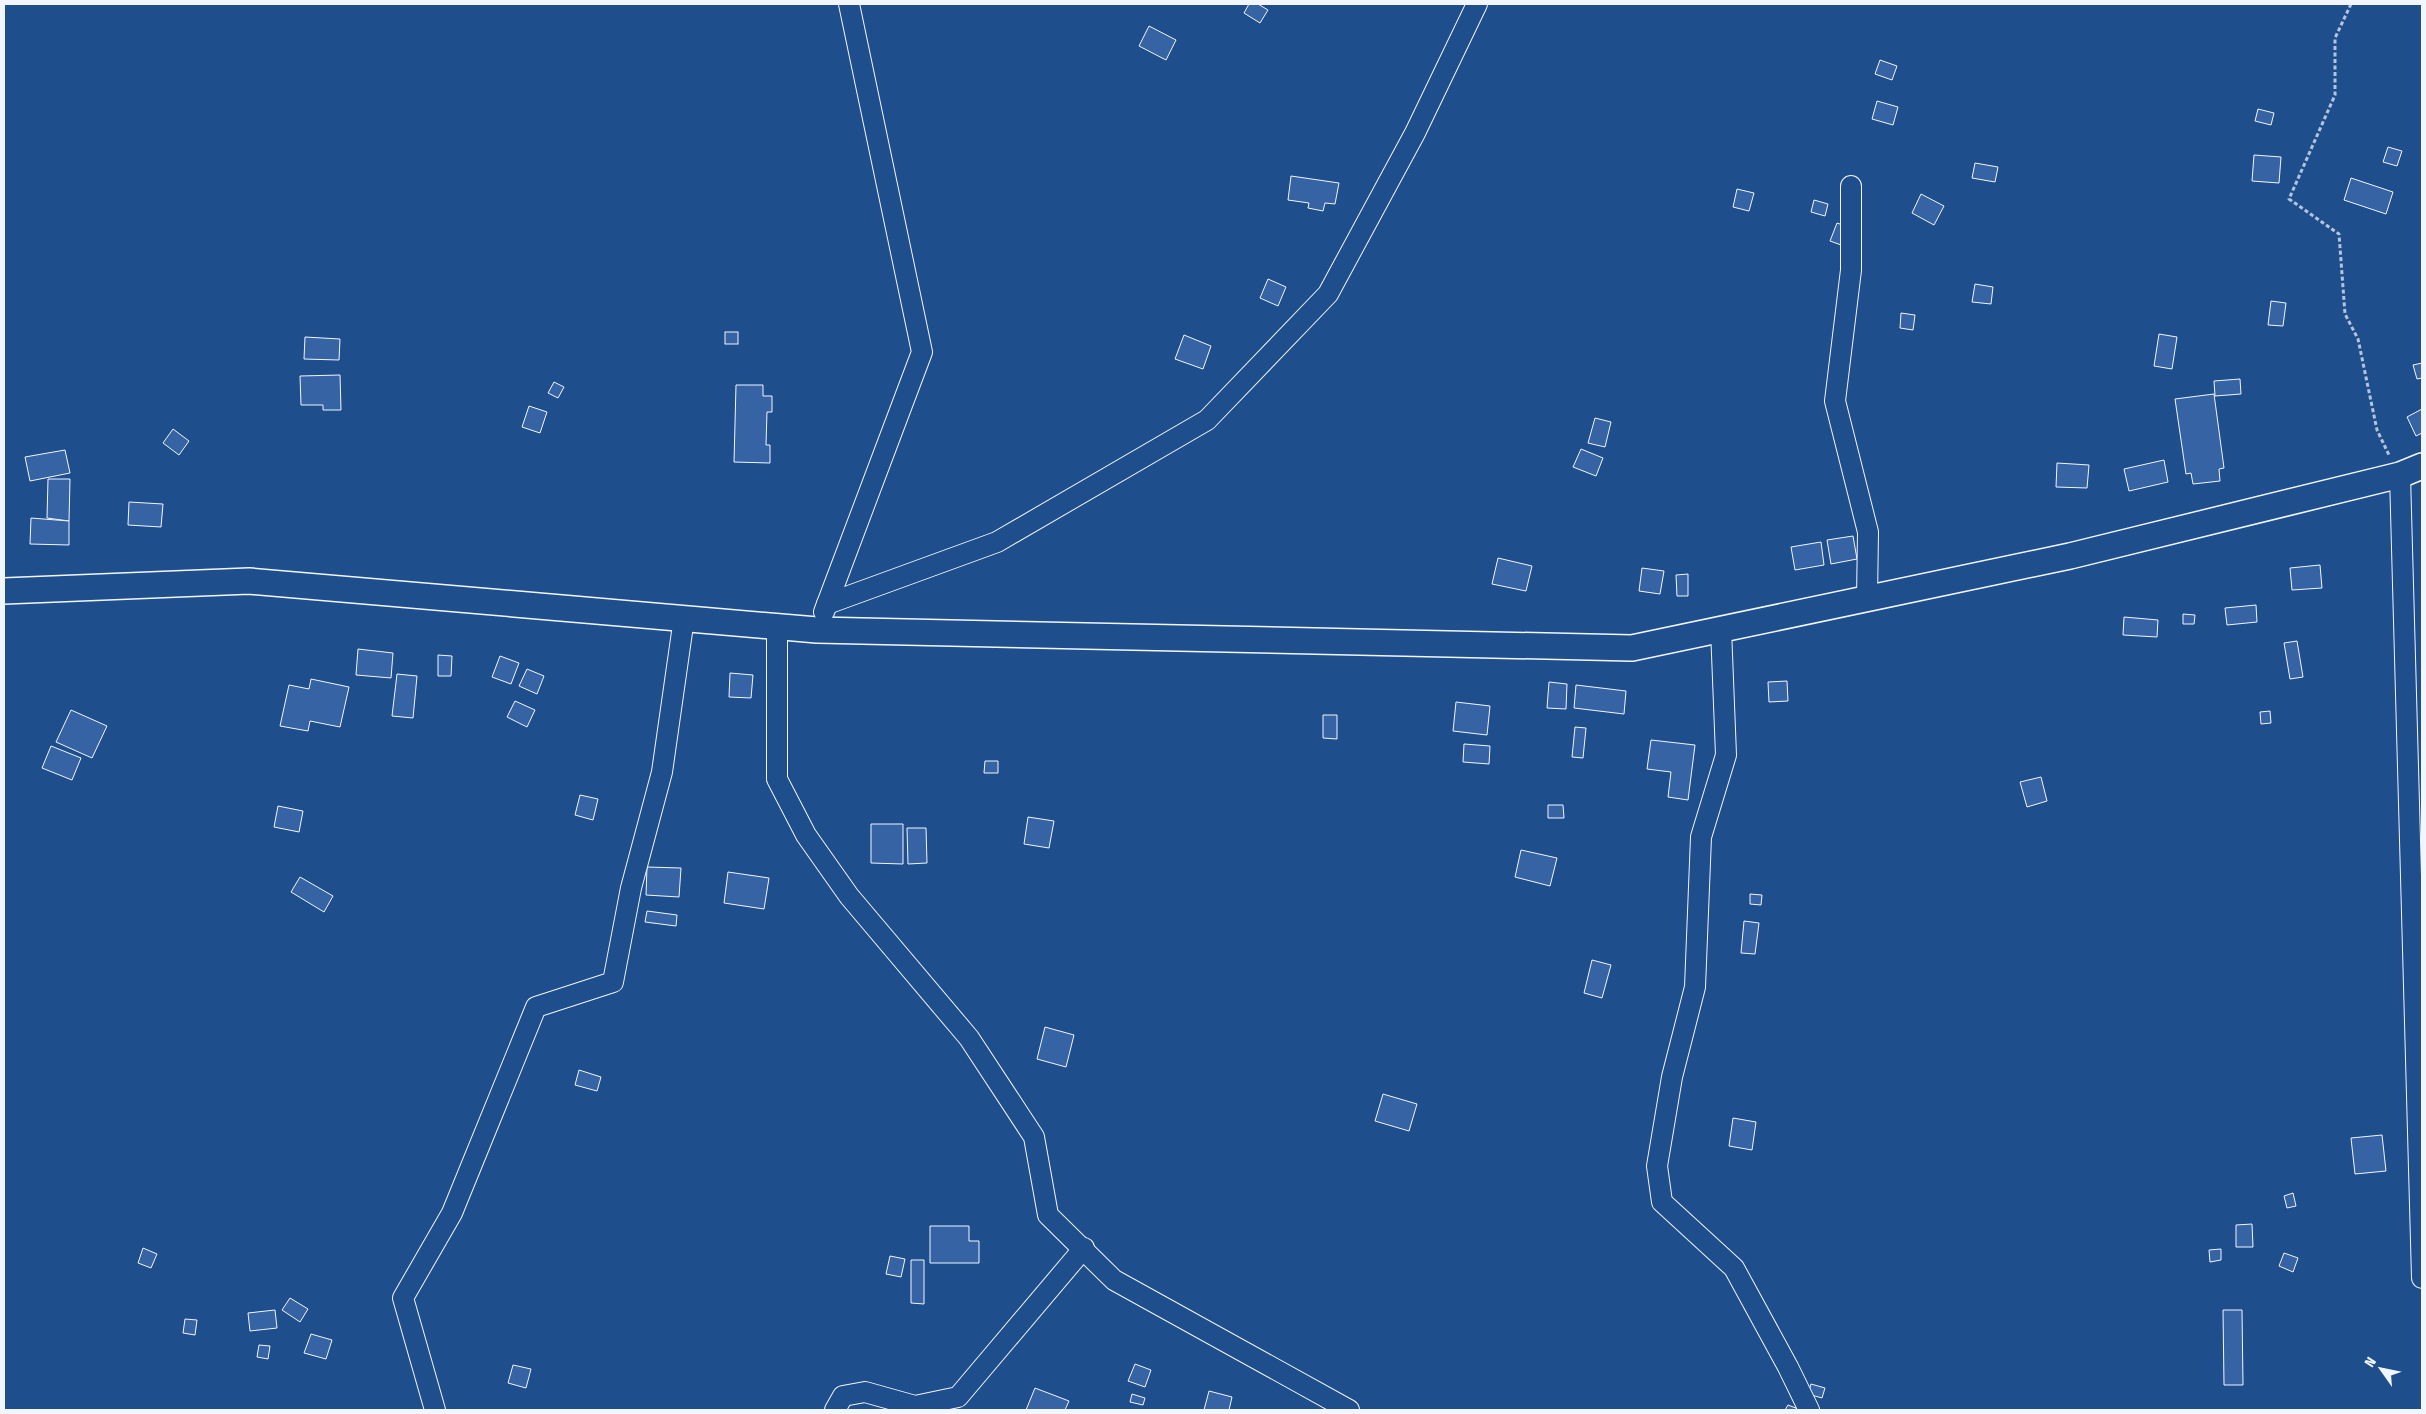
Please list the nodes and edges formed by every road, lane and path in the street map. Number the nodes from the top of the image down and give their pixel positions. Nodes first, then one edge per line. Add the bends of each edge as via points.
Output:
1 (849, 4) edge
2 (1477, 4) edge
3 (2351, 4) edge
4 (1851, 186) dead end
5 (2411, 471) edge
6 (4, 591) edge
7 (1867, 598) junction
8 (827, 604) junction
9 (684, 618) junction
10 (777, 627) junction
11 (1721, 629) junction
12 (818, 630) junction
13 (1084, 1248) junction
14 (2422, 1278) edge
15 (435, 1410) edge
16 (836, 1410) edge
17 (1349, 1410) edge
18 (1809, 1410) edge

1 - 8 street via 922,352
2 - 8 street via 1415,133 1328,294 1207,420 997,542
3 - 5 path via 2336,38 2335,95 2289,199 2338,234 2345,314 2358,339 2376,430
4 - 7 street via 1851,270 1835,401 1868,532
5 - 7 street via 2070,556
5 - 14 street
6 - 9 street via 249,581
7 - 11 street
8 - 12 street
9 - 10 street
9 - 15 street via 662,772 631,888 613,982 536,1006 452,1213 403,1298
10 - 12 street
10 - 13 street via 777,779 806,835 849,896 969,1038 1034,1137 1048,1215
11 - 12 street via 1632,648
11 - 18 street via 1726,755 1701,837 1695,987 1672,1077 1657,1166 1662,1202 1734,1268
13 - 16 street via 958,1397 915,1406 865,1392 843,1396
13 - 17 street via 1114,1280

